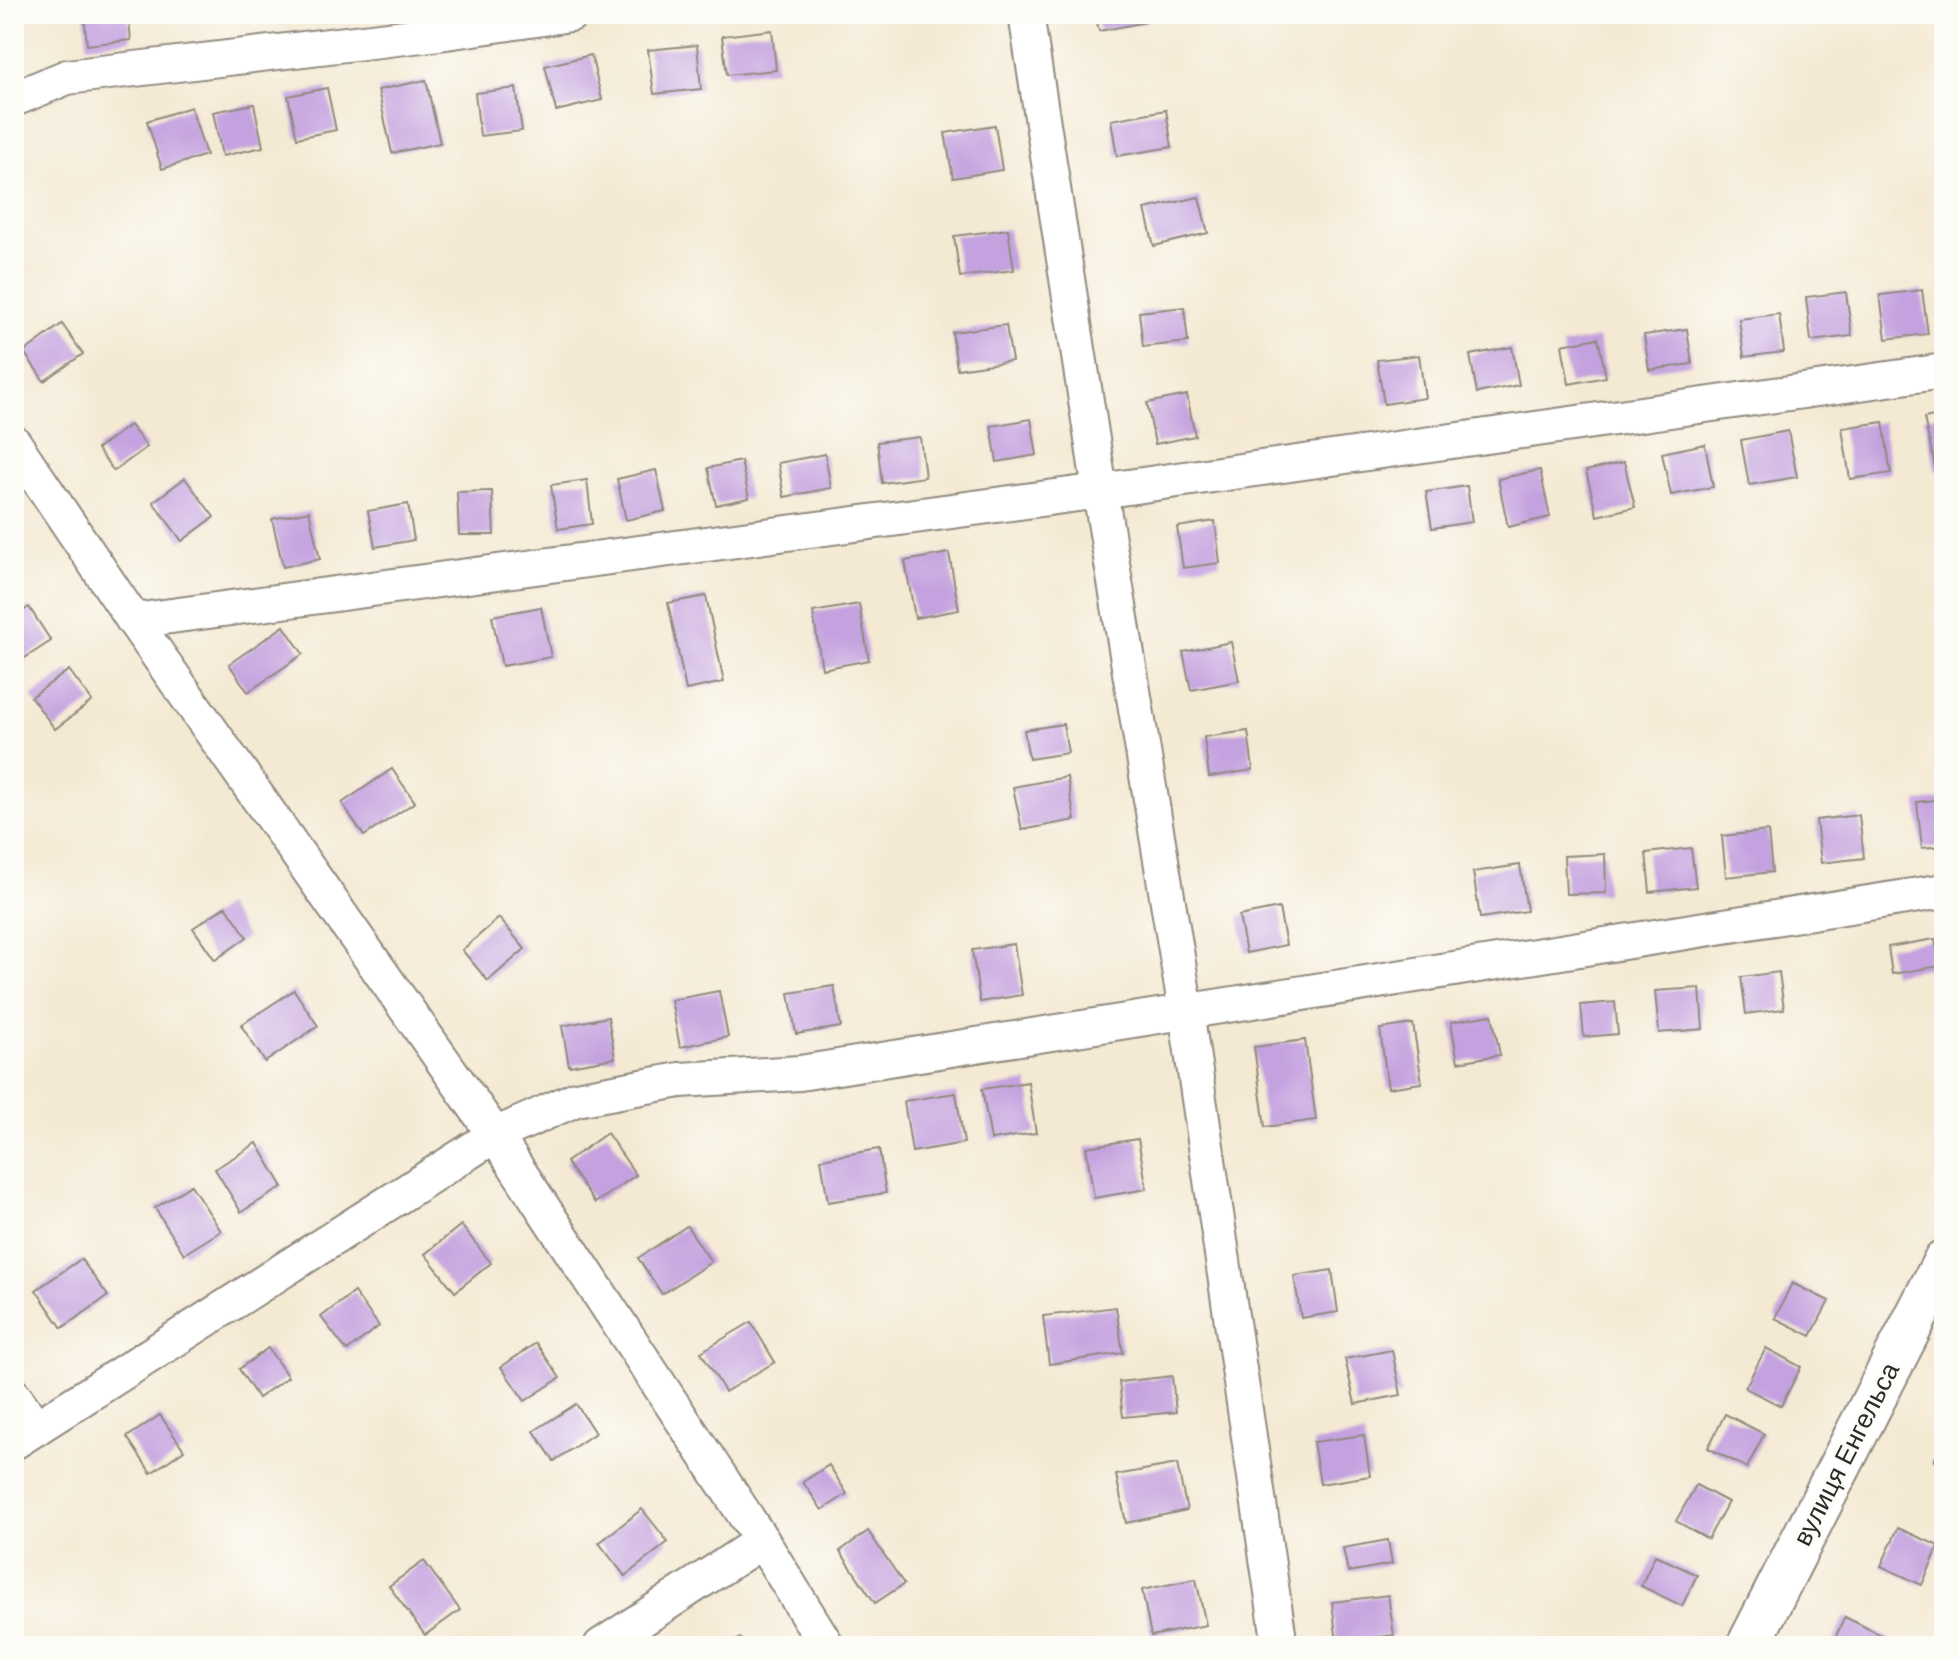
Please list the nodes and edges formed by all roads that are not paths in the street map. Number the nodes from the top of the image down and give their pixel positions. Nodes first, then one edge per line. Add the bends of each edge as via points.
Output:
1 (571, 14) edge
2 (1026, 14) edge
3 (438, 24) edge
4 (14, 99) edge
5 (1944, 371) edge
6 (14, 443) edge
7 (1100, 491) junction
8 (134, 621) junction
9 (1944, 891) edge
10 (1186, 1011) junction
11 (495, 1135) junction
12 (1944, 1262) edge
13 (14, 1396) edge
14 (25, 1435) edge
15 (762, 1541) junction
16 (601, 1646) edge
17 (827, 1646) edge
18 (1280, 1646) edge
19 (1748, 1646) edge

1 - 3 street
2 - 7 street
3 - 4 street via 67,77
5 - 7 street
6 - 8 street
7 - 8 street
7 - 10 street
8 - 11 street
9 - 10 street
10 - 11 street via 800,1073 680,1080 576,1099
10 - 18 street
11 - 14 street
11 - 15 street
12 - 19 street, вулиця Енгельса
13 - 14 street
15 - 16 street
15 - 17 street

